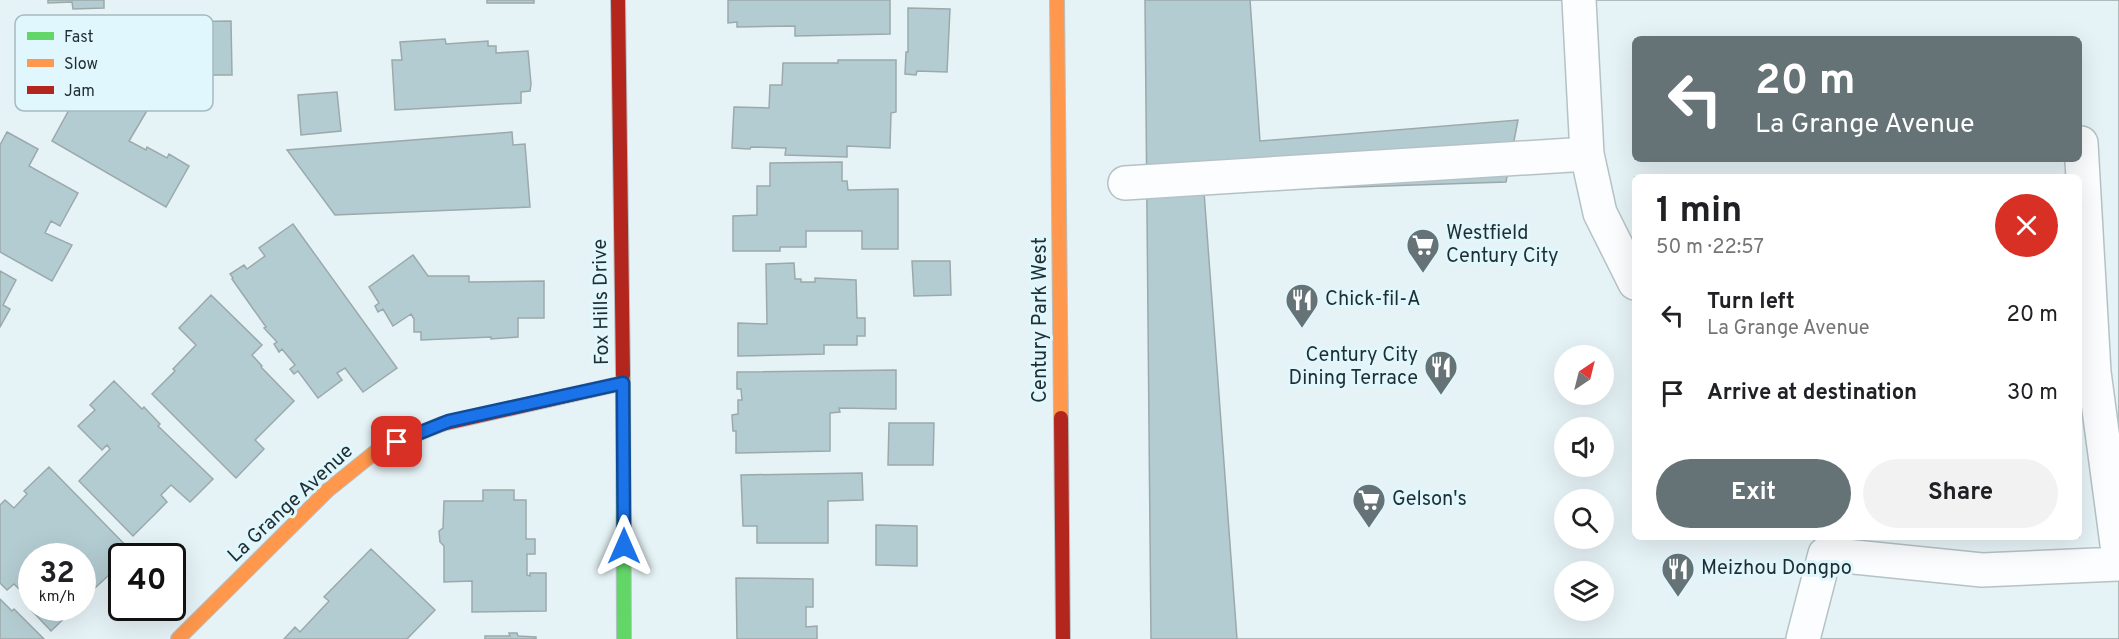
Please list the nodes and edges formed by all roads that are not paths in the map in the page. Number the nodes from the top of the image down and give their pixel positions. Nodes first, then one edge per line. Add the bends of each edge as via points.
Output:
1 (618, 0) edge
2 (1057, 0) edge
3 (1579, 0) edge
4 (1587, 154) junction
5 (2082, 157) edge
6 (1125, 183) dead end
7 (1632, 277) edge
8 (2097, 372) edge
9 (623, 383) junction
10 (1824, 546) edge
11 (2119, 559) edge
12 (2119, 564) edge
13 (178, 639) edge
14 (624, 639) edge
15 (1063, 639) edge
16 (1803, 639) edge

1 - 9 street, Fox Hills Drive
2 - 15 street, Century Park West
3 - 4 street
4 - 6 street
4 - 7 street via 1600,213
5 - 8 street
8 - 11 street
9 - 13 street, La Grange Avenue via 449,421 379,449 328,490
9 - 14 street, Fox Hills Drive
10 - 12 street via 1982,570
10 - 16 street

